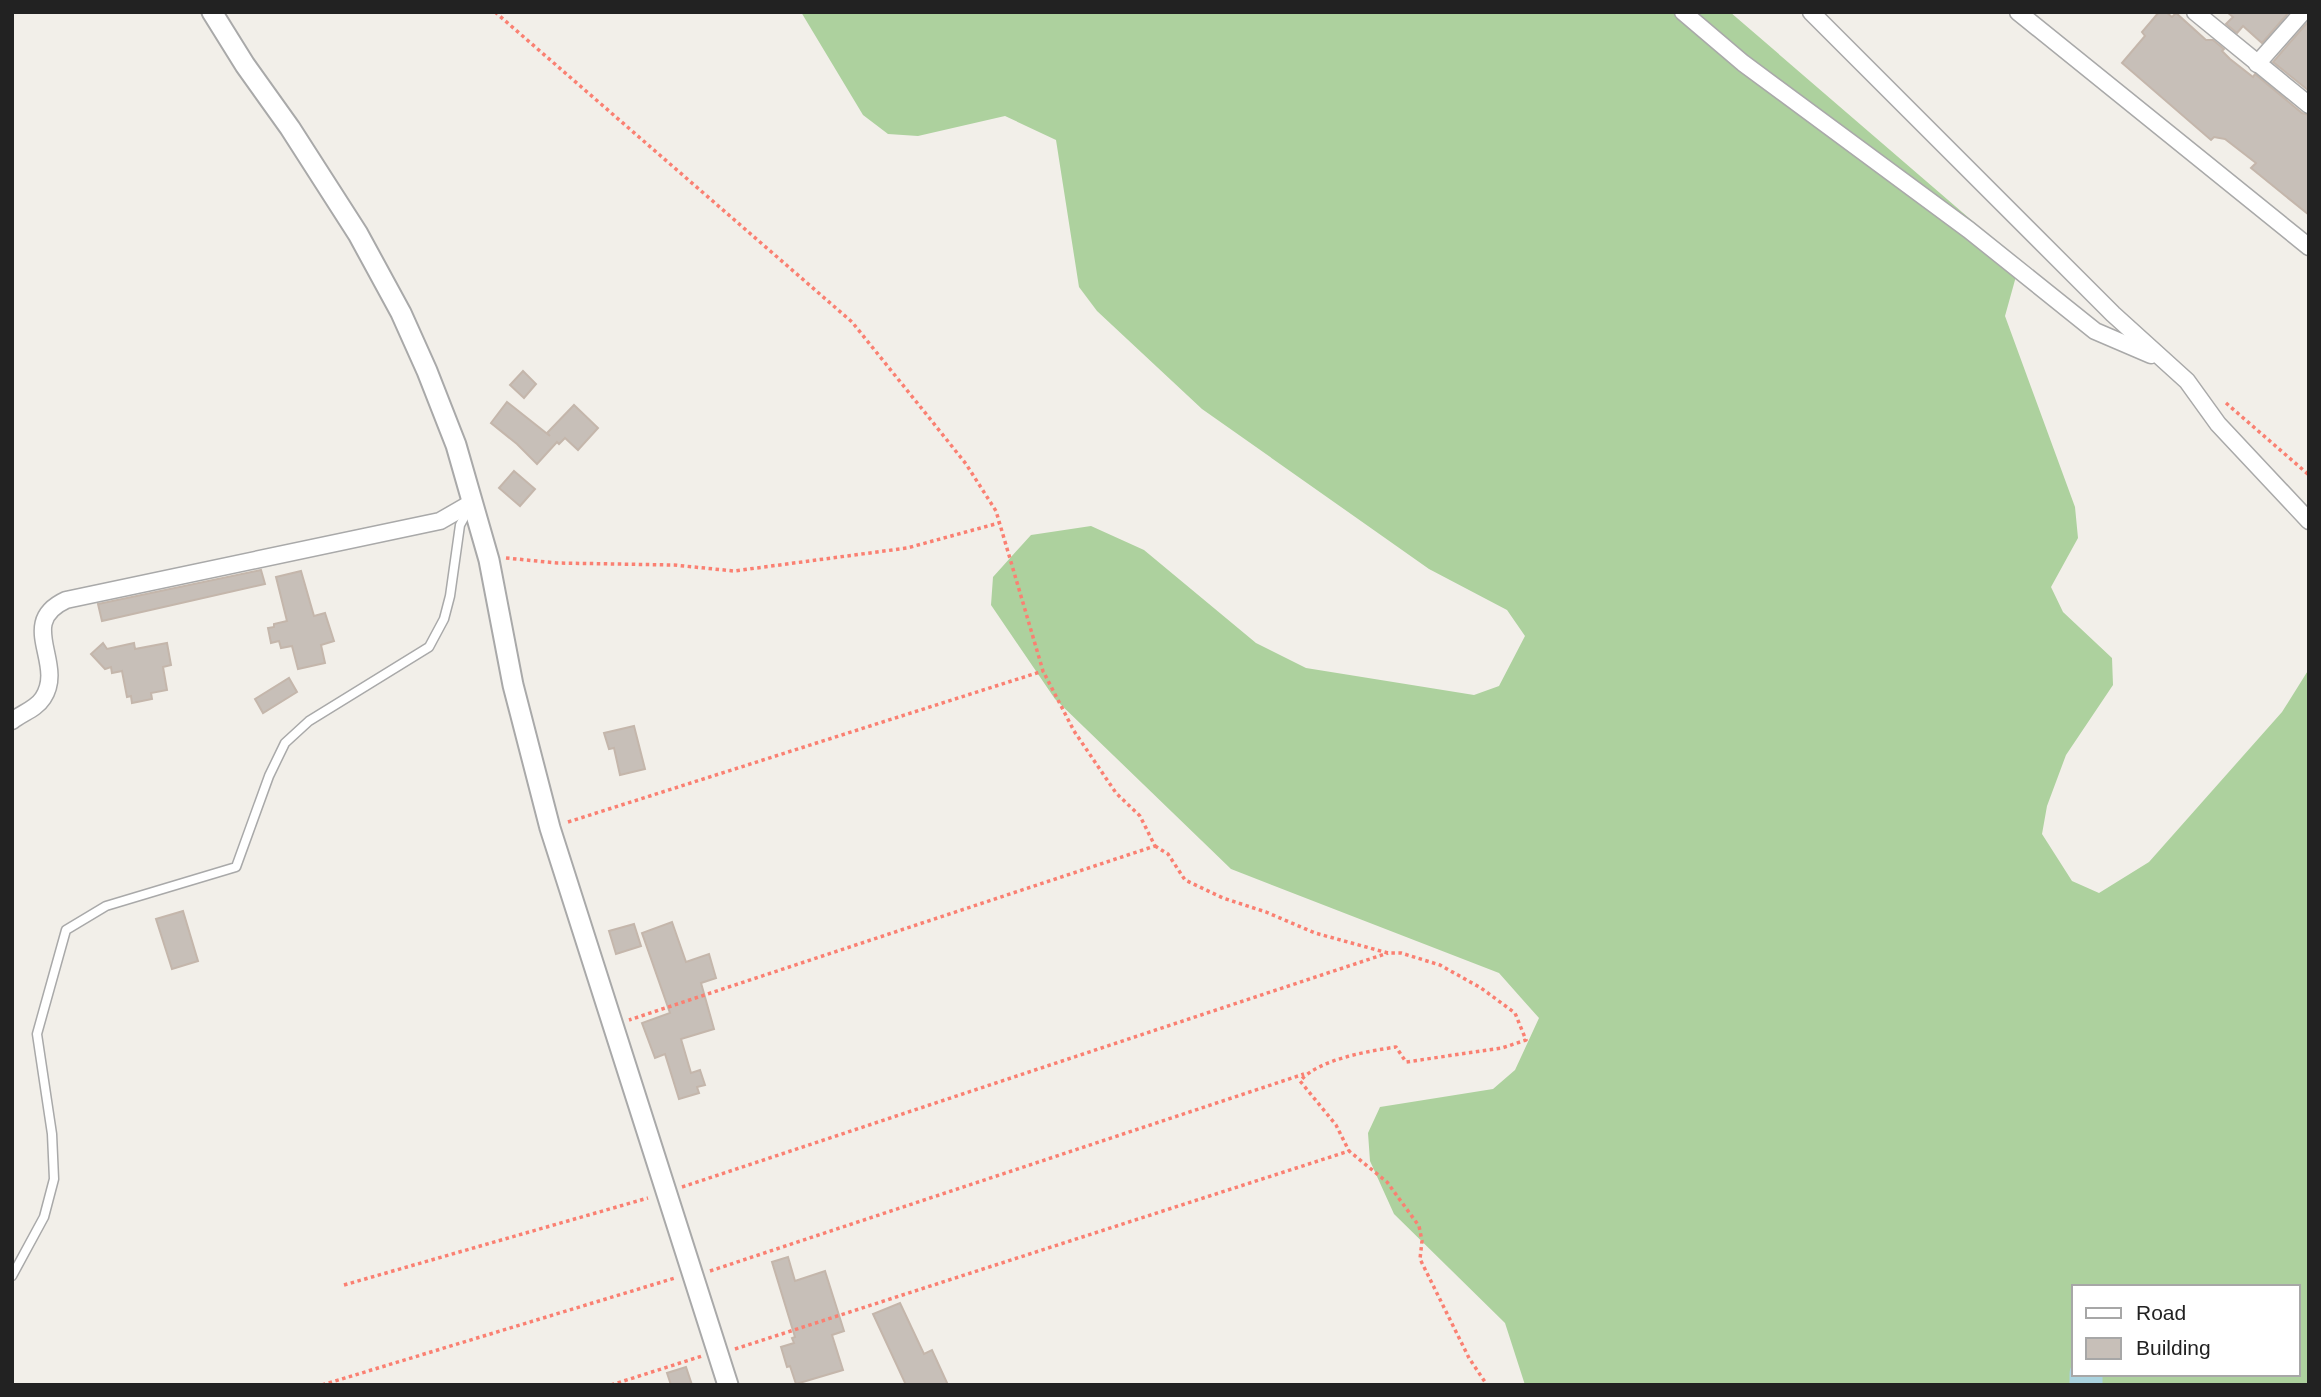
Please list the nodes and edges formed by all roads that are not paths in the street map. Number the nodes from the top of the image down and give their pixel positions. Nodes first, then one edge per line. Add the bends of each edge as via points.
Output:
1 (212, 12) edge
2 (1683, 12) edge
3 (1811, 12) edge
4 (2195, 12) edge
5 (2302, 12) edge
6 (2022, 13) edge
7 (2257, 64) junction
8 (2309, 105) edge
9 (2309, 247) edge
10 (2163, 360) junction
11 (473, 502) junction
12 (2309, 521) edge
13 (12, 721) edge
14 (12, 1276) edge
15 (727, 1385) edge

1 - 11 street via 344,213 401,313 451,432
2 - 10 street via 1743,63 1969,230 2095,331
3 - 10 street
4 - 7 street
5 - 7 street
6 - 9 street
7 - 8 street
10 - 12 street
11 - 13 street via 440,521 52,606 42,625 48,687 33,709
11 - 14 lane via 460,525 444,619 429,647 309,721 285,743 236,867 106,906 66,930 37,1034 54,1179 44,1217
11 - 15 street via 550,828

